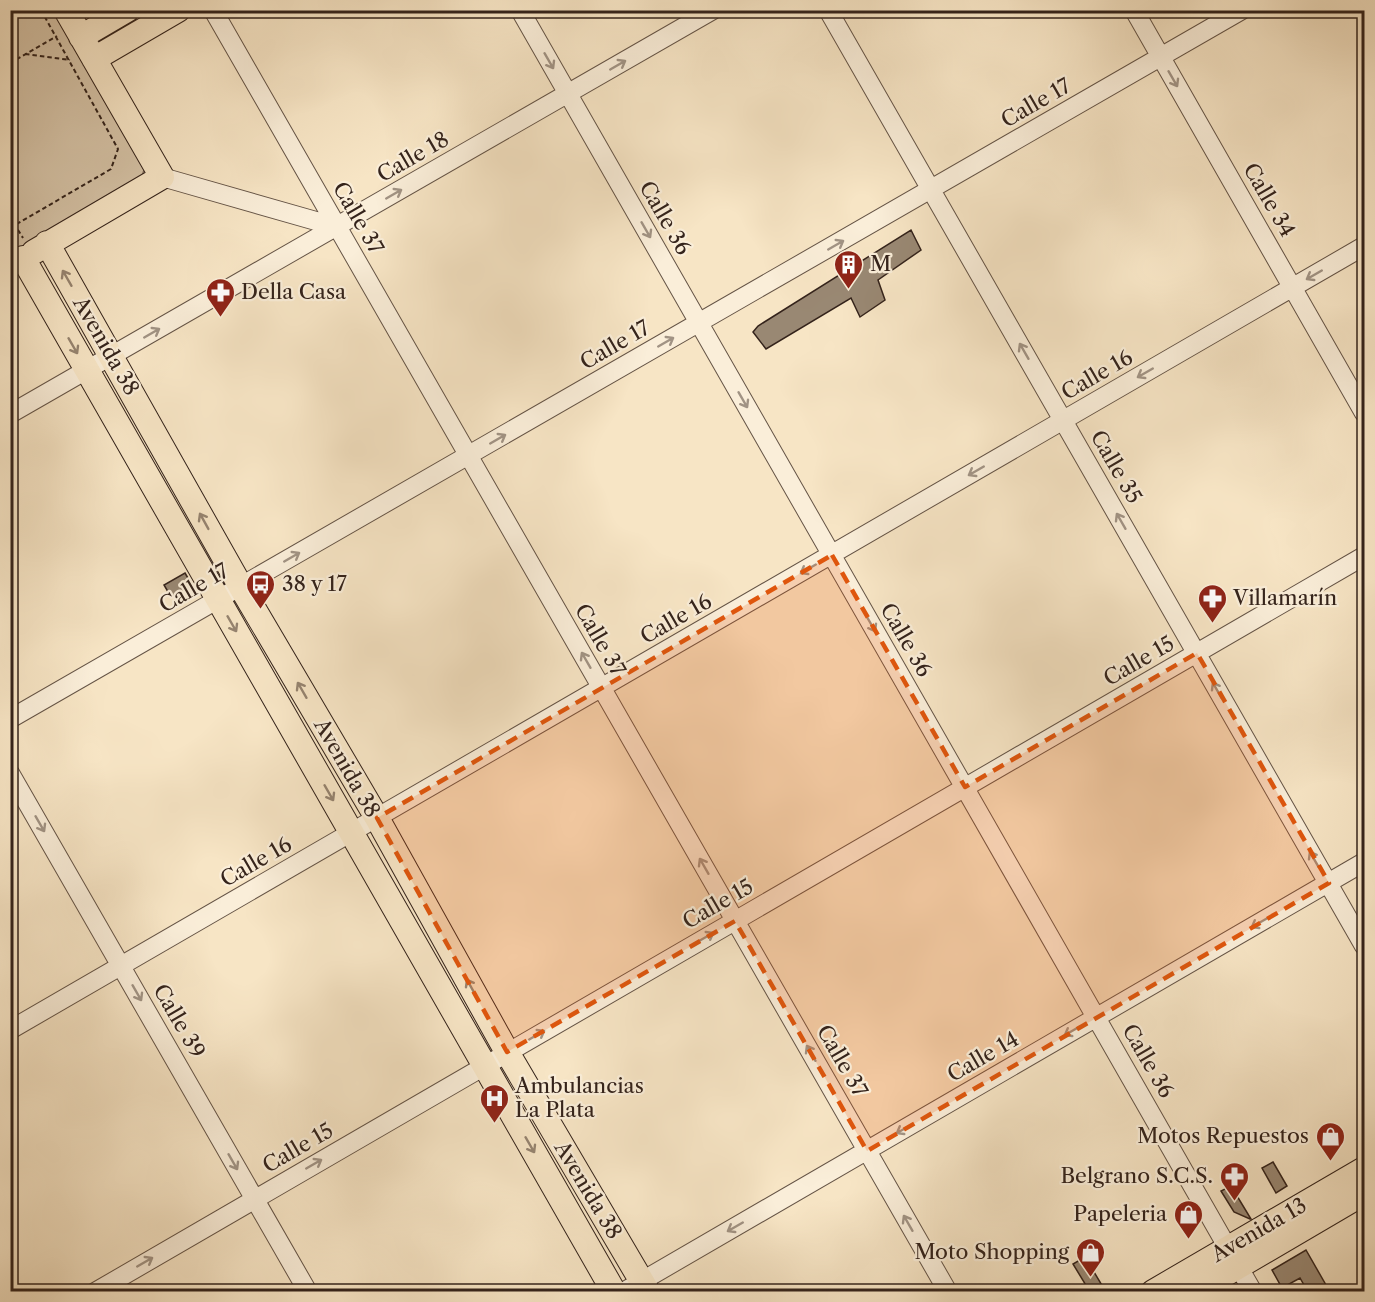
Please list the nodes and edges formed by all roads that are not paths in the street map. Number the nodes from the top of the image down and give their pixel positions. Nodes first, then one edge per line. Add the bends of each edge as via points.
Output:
1 (66, 10) edge
2 (128, 10) edge
3 (178, 10) edge
4 (213, 10) edge
5 (520, 10) edge
6 (713, 10) edge
7 (828, 10) edge
8 (1134, 10) edge
9 (1242, 10) edge
10 (81, 37) junction
11 (1161, 57) junction
12 (94, 59) junction
13 (568, 94) junction
14 (162, 177) junction
15 (931, 190) junction
16 (337, 227) junction
17 (1365, 246) edge
18 (28, 255) edge
19 (1293, 288) junction
20 (699, 323) junction
21 (112, 356) junction
22 (87, 370) junction
23 (1365, 413) edge
24 (10, 414) edge
25 (1063, 420) junction
26 (468, 456) junction
27 (832, 555) junction
28 (1365, 556) edge
29 (241, 586) junction
30 (218, 600) junction
31 (1197, 653) junction
32 (602, 688) junction
33 (10, 719) edge
34 (10, 773) edge
35 (965, 787) junction
36 (377, 818) junction
37 (351, 833) junction
38 (1365, 862) edge
39 (1329, 883) junction
40 (735, 921) junction
41 (1365, 946) edge
42 (121, 966) junction
43 (1097, 1017) junction
44 (10, 1030) edge
45 (507, 1052) junction
46 (485, 1065) junction
47 (867, 1150) junction
48 (1365, 1169) edge
49 (1365, 1194) edge
50 (255, 1199) junction
51 (1234, 1257) junction
52 (638, 1288) edge
53 (95, 1292) edge
54 (308, 1292) edge
55 (614, 1292) edge
56 (948, 1292) edge
57 (1153, 1292) edge
58 (1195, 1292) edge
59 (1253, 1292) edge

1 - 10 main road
2 - 10 main road
3 - 12 main road
4 - 16 street, Calle 37
5 -> 13 street, Calle 36
13 -> 6 street, Calle 18
7 - 15 street, Calle 35
8 - 11 street, Calle 34
9 - 11 street, Calle 17
10 - 12 main road
11 - 15 street, Calle 17
11 -> 19 street, Calle 34
12 - 14 main road
16 -> 13 street, Calle 18
13 -> 20 street, Calle 36
14 - 16 street
14 - 18 main road
20 -> 15 street, Calle 17
25 -> 15 street, Calle 35
21 -> 16 street, Calle 18
16 - 26 street, Calle 37
17 -> 19 street, Calle 16
21 -> 18 main road, Avenida 38
18 -> 22 main road, Avenida 38
19 - 23 street, Calle 34
19 -> 25 street, Calle 16
26 -> 20 street, Calle 17
20 -> 27 street, Calle 36
21 - 22 street, Calle 18
29 -> 21 main road, Avenida 38
22 - 24 street, Calle 18
22 - 30 main road, Avenida 38
25 -> 27 street, Calle 16
31 -> 25 street, Calle 35
29 -> 26 street, Calle 17
32 -> 26 street, Calle 37
27 -> 32 street, Calle 16
27 -> 35 street, Calle 36
28 - 31 street, Calle 15
29 - 30 street, Calle 17
36 -> 29 main road, Avenida 38
30 - 33 street, Calle 17
30 -> 37 main road, Avenida 38
31 - 35 street, Calle 15
39 -> 31 street, Calle 35
32 - 36 street, Calle 16
40 -> 32 street, Calle 37
34 -> 42 street, Calle 39
35 - 40 street, Calle 15
35 - 43 street, Calle 36
36 - 37 street, Calle 16
45 -> 36 main road, Avenida 38
37 - 42 street, Calle 16
37 - 46 main road, Avenida 38
38 - 39 street, Calle 14
39 - 41 street, Calle 35
39 -> 43 street, Calle 14
45 -> 40 street, Calle 15
47 -> 40 street, Calle 37
42 - 44 street, Calle 16
42 -> 50 street, Calle 39
43 -> 47 street, Calle 14
43 - 51 street, Calle 36
45 - 46 street, Calle 15
45 - 52 main road, Avenida 38
50 -> 46 street, Calle 15
46 -> 55 main road, Avenida 38
47 -> 52 street, Calle 14
56 -> 47 street, Calle 37
48 - 51 main road, Avenida 13
49 - 51 main road, Avenida 13
53 -> 50 street, Calle 15
50 - 54 street, Calle 39
51 - 57 main road, Avenida 13
51 - 58 main road, Avenida 13
51 - 59 street, Calle 36

